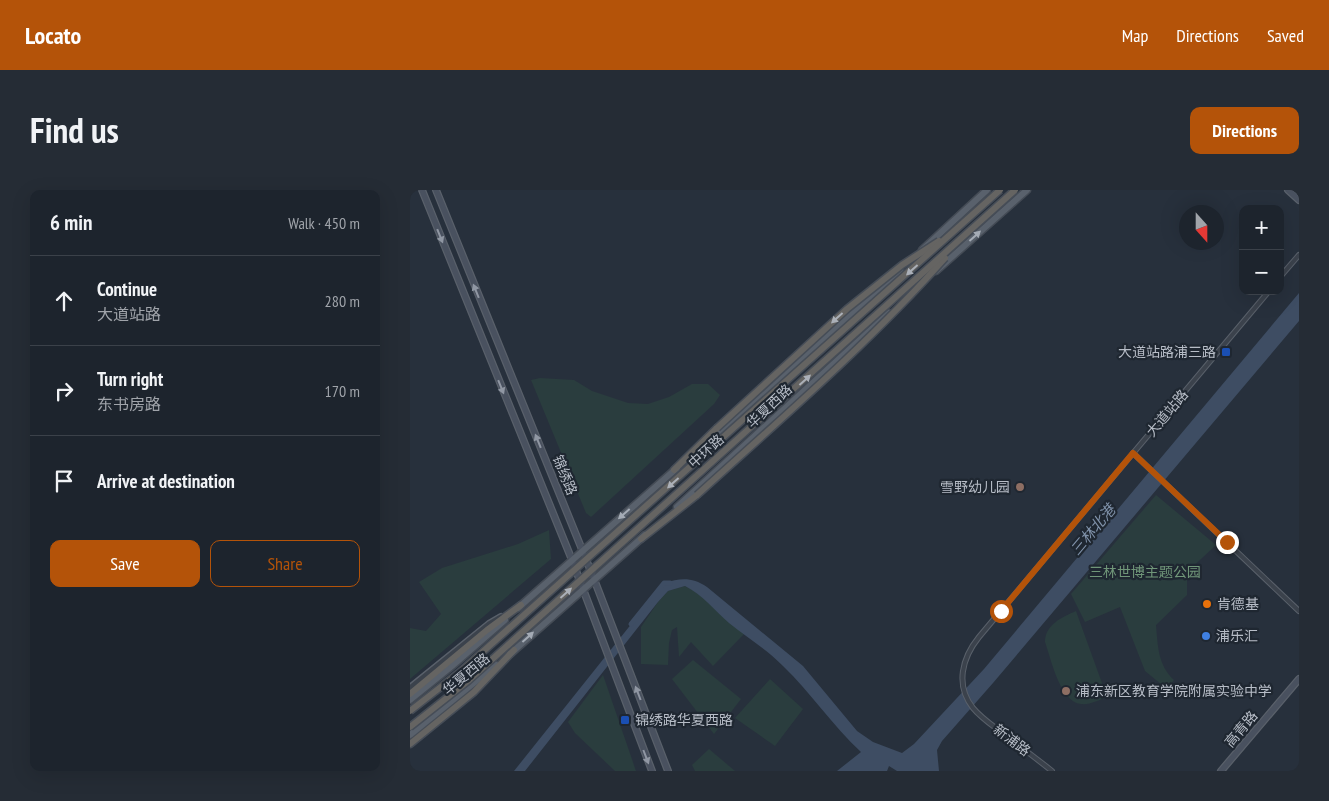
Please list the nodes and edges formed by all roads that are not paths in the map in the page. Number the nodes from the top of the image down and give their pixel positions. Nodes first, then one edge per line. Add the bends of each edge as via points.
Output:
1 (422, 190) edge
2 (436, 190) edge
3 (987, 190) edge
4 (1000, 190) edge
5 (1015, 190) edge
6 (1027, 190) edge
7 (1288, 190) edge
8 (1299, 200) edge
9 (960, 226) junction
10 (967, 233) junction
11 (1299, 255) edge
12 (1284, 272) edge
13 (1266, 295) edge
14 (1133, 453) junction
15 (674, 470) junction
16 (641, 539) junction
17 (582, 551) junction
18 (572, 560) junction
19 (594, 579) junction
20 (582, 589) junction
21 (521, 605) junction
22 (1299, 611) edge
23 (514, 650) junction
24 (1299, 679) edge
25 (410, 688) edge
26 (410, 694) edge
27 (410, 700) edge
28 (973, 707) joint
29 (410, 712) edge
30 (410, 727) edge
31 (410, 735) edge
32 (410, 744) edge
33 (652, 771) edge
34 (668, 771) edge
35 (1052, 771) edge
36 (1221, 771) edge

1 -> 18 main road, 锦绣路
17 -> 2 main road, 锦绣路
3 - 15 main road, 华夏西路 via 750,406
4 - 9 highway, 中环路, bridge
5 - 10 highway, 中环路, bridge
16 -> 6 main road, 华夏西路
7 - 8 main road
9 -> 15 highway, bridge via 847,308
9 -> 29 highway, 中环路, bridge via 467,665
10 - 16 highway, bridge via 916,291 866,340 697,495
30 -> 10 highway, 中环路, bridge via 475,674
11 - 12 street
13 - 14 street, 大道站路
14 - 22 street
14 - 28 street, 大道站路 via 973,644 963,665 962,676
15 -> 17 main road, 华夏西路
16 - 19 main road, 华夏西路
17 - 18 main road, 华夏西路
17 - 19 main road, 锦绣路
18 - 20 main road, 锦绣路
18 - 21 main road, 华夏西路
19 - 20 main road, 华夏西路
34 -> 19 main road, 锦绣路
23 -> 20 main road, 华夏西路
20 -> 33 main road, 锦绣路
21 - 25 street via 489,624
21 - 26 highway
21 - 27 main road, 华夏西路
23 - 31 main road, 华夏西路
23 - 32 highway via 474,692
24 - 36 main road, 高青路
28 - 35 street, 新浦路

